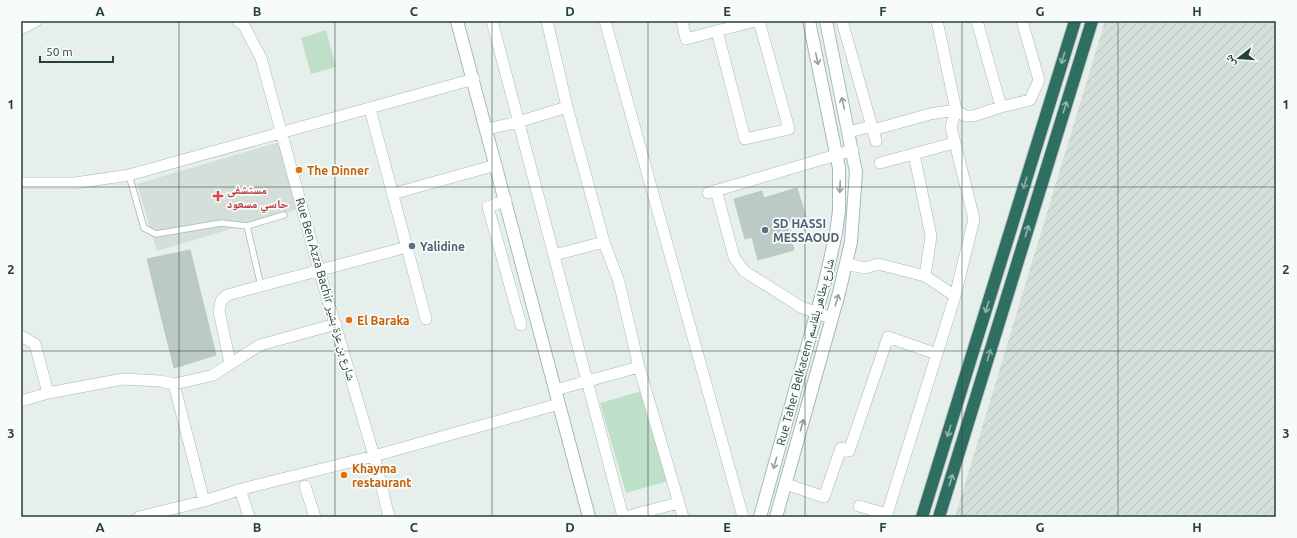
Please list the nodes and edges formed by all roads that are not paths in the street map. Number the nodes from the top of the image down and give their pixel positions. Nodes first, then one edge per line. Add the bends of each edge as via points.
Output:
1 (36, 21) edge
2 (238, 21) edge
3 (457, 21) edge
4 (492, 21) edge
5 (547, 21) edge
6 (605, 21) edge
7 (682, 21) edge
8 (755, 21) edge
9 (759, 21) edge
10 (809, 21) edge
11 (826, 21) edge
12 (842, 21) edge
13 (937, 21) edge
14 (977, 21) edge
15 (1022, 21) edge
16 (1075, 21) edge
17 (1092, 21) edge
18 (21, 30) edge
19 (716, 31) junction
20 (474, 80) junction
21 (1001, 107) junction
22 (567, 108) junction
23 (370, 109) junction
24 (956, 110) junction
25 (518, 122) junction
26 (487, 129) junction
27 (850, 132) junction
28 (873, 132) junction
29 (281, 133) junction
30 (954, 143) junction
31 (853, 150) junction
32 (837, 154) junction
33 (914, 154) junction
34 (880, 163) dead end
35 (496, 165) junction
36 (129, 175) junction
37 (21, 183) edge
38 (392, 194) junction
39 (506, 200) junction
40 (284, 215) dead end
41 (247, 226) junction
42 (604, 242) junction
43 (407, 247) junction
44 (554, 255) junction
45 (846, 264) junction
46 (319, 270) junction
47 (925, 276) junction
48 (527, 279) junction
49 (261, 286) junction
50 (510, 286) junction
51 (955, 296) junction
52 (817, 313) junction
53 (831, 318) junction
54 (426, 319) dead end
55 (336, 324) junction
56 (521, 325) dead end
57 (21, 336) edge
58 (937, 354) junction
59 (230, 363) junction
60 (639, 366) junction
61 (587, 382) junction
62 (174, 384) junction
63 (555, 390) junction
64 (48, 392) junction
65 (21, 401) edge
66 (559, 404) junction
67 (374, 456) junction
68 (786, 484) junction
69 (305, 486) dead end
70 (242, 495) dead end
71 (204, 501) junction
72 (678, 503) junction
73 (859, 506) dead end
74 (138, 517) edge
75 (249, 517) edge
76 (315, 517) edge
77 (389, 517) edge
78 (589, 517) edge
79 (624, 517) edge
80 (683, 517) edge
81 (743, 517) edge
82 (760, 517) edge
83 (776, 517) edge
84 (922, 517) edge
85 (940, 517) edge

1 - 18 street
2 - 29 street, Rue Ben Azza Bachir شارع بن عزة بشير via 244,26 262,58
3 - 20 main road
4 - 25 street
5 - 22 street
6 - 81 street
7 - 19 street via 686,39
8 - 19 street
9 - 19 street via 789,129 753,138 746,139
10 -> 32 main road, Rue Taher Belkacem شارع بطاهر بلقاسم
27 -> 11 main road, Rue Taher Belkacem شارع بطاهر بلقاسم
12 - 28 street
13 - 24 street
14 - 21 street
15 - 21 street via 1039,80 1030,100
16 -> 84 highway
85 -> 17 highway
20 - 23 street
20 - 26 main road
21 - 24 street via 973,116 965,116
22 - 25 street
22 - 42 street
23 - 29 street
23 - 38 street
24 - 28 street via 930,114
24 - 30 street via 951,127
25 - 26 street
25 - 44 street
26 - 35 main road
27 - 28 street
27 - 31 main road, Rue Taher Belkacem شارع بطاهر بلقاسم
29 - 36 street
29 - 46 street, Rue Ben Azza Bachir شارع بن عزة بشير
30 - 33 street
30 - 51 street via 974,219
31 - 32 street
31 - 45 main road, Rue Taher Belkacem شارع بطاهر بلقاسم via 856,172 855,197 851,242
32 -> 52 main road, Rue Taher Belkacem شارع بطاهر بلقاسم via 840,181 836,233
32 - 52 street via 712,191 734,257 744,271 801,307
33 - 34 street
33 - 47 street via 931,236
35 - 38 street
35 - 39 main road
36 - 37 street via 75,184
36 - 41 lane via 144,228 156,234 221,224
38 - 43 street
39 - 48 main road
39 - 50 street via 488,207
40 - 41 lane
41 - 49 lane
42 - 44 street
42 - 60 street via 619,282
43 - 46 street
43 - 54 street
44 - 61 street
45 - 47 street via 865,268 878,264
53 -> 45 main road, Rue Taher Belkacem شارع بطاهر بلقاسم
46 - 49 street
46 - 55 street, Rue Ben Azza Bachir شارع بن عزة بشير
47 - 51 street
48 - 50 street
48 - 63 main road
49 - 59 street via 227,295 221,301 219,311
50 - 56 street
51 - 58 street
52 - 53 street
52 -> 82 main road, Rue Taher Belkacem شارع بطاهر بلقاسم
68 -> 53 main road, Rue Taher Belkacem شارع بطاهر بلقاسم
55 - 59 street via 260,345
55 - 67 street, Rue Ben Azza Bachir شارع بن عزة بشير
57 - 64 street via 36,344
58 - 68 street via 888,337 849,451 841,448 824,498
58 - 73 street via 887,514
59 - 62 street via 213,375
60 - 61 street
60 - 72 street
61 - 63 street
61 - 79 street
62 - 64 street via 123,379
62 - 71 street
63 - 66 main road
64 - 65 street
66 - 67 street
66 - 78 main road
67 - 71 street
67 - 77 street, Rue Ben Azza Bachir شارع بن عزة بشير
68 - 83 main road, Rue Taher Belkacem شارع بطاهر بلقاسم
69 - 76 street
70 - 75 street
71 - 74 street
72 - 79 street
72 - 80 street

